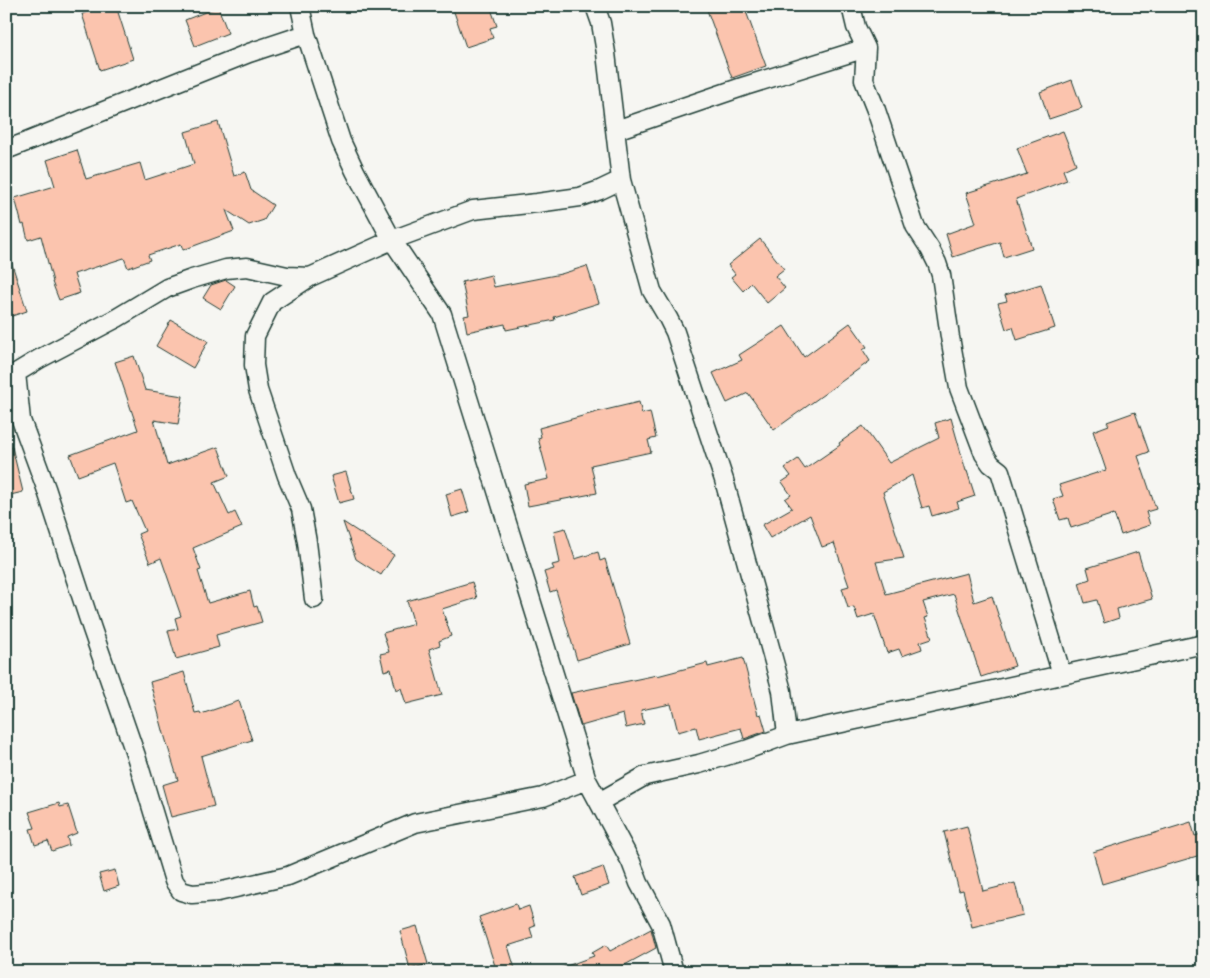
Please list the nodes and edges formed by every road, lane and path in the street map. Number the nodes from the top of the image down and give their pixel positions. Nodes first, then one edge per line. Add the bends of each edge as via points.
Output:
1 (300, 6) edge
2 (596, 6) edge
3 (851, 6) edge
4 (306, 34) junction
5 (866, 48) junction
6 (616, 130) junction
7 (6, 150) edge
8 (621, 180) junction
9 (392, 240) junction
10 (310, 277) junction
11 (11, 375) edge
12 (314, 599) dead end
13 (1204, 644) edge
14 (1062, 674) junction
15 (787, 735) junction
16 (587, 780) junction
17 (599, 802) junction
18 (674, 972) edge

1 - 4 street
2 - 6 street
3 - 5 street
4 - 7 street
4 - 9 street via 341,141
5 - 6 street
5 - 14 street via 864,80 916,226 938,263 959,388 984,454 1000,471
6 - 8 street
8 - 9 street via 580,197 473,210
8 - 15 street via 652,291 675,332 724,480 782,691
9 - 10 street
9 - 16 street via 442,314
10 - 11 street via 286,276 247,267 226,269 192,279 167,288
10 - 12 street via 272,302 255,336 254,364 258,390 301,509
11 - 16 street via 22,420 136,756 174,881 181,890 192,894 218,892 288,876 415,823 544,797
13 - 14 street
14 - 15 street
15 - 17 street via 699,764 645,776
16 - 17 street
17 - 18 street via 661,924

